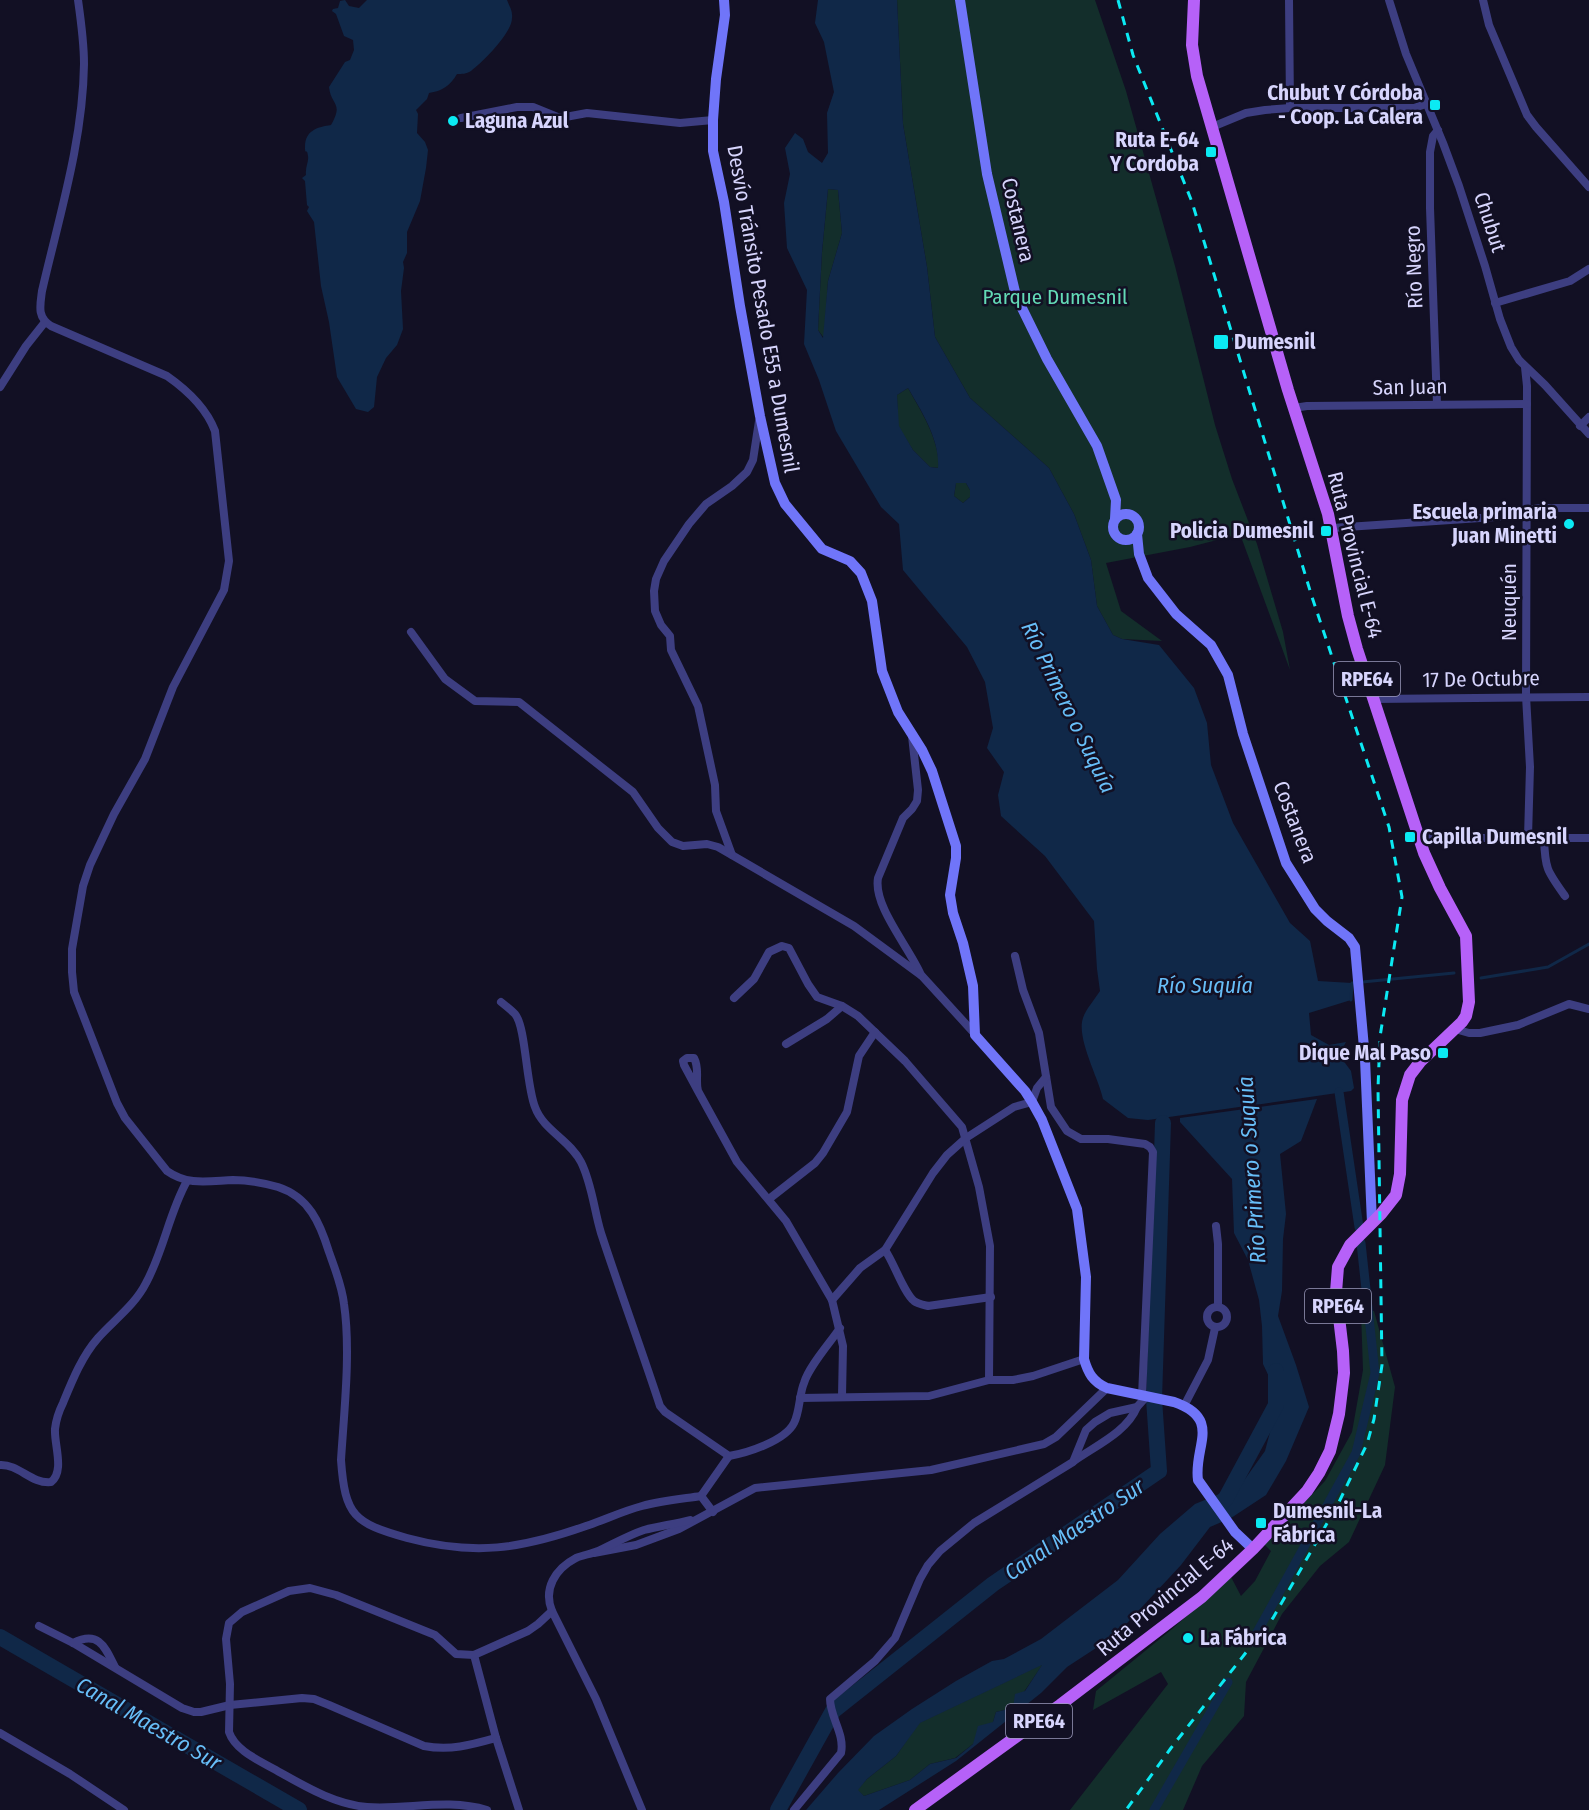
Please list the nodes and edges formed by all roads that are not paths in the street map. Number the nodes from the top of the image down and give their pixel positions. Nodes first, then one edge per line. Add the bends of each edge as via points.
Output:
1 (78, 0) edge
2 (724, 0) edge
3 (960, 0) edge
4 (1194, 0) edge
5 (1289, 0) edge
6 (1389, 0) edge
7 (1483, 0) edge
8 (1426, 104) junction
9 (1290, 108) junction
10 (461, 118) dead end
11 (713, 120) junction
12 (1212, 127) junction
13 (1438, 130) junction
14 (1589, 187) edge
15 (1589, 269) edge
16 (1496, 303) junction
17 (45, 322) junction
18 (1525, 367) junction
19 (0, 387) edge
20 (1437, 404) junction
21 (1527, 404) junction
22 (1294, 408) junction
23 (760, 416) junction
24 (1589, 417) edge
25 (1580, 426) junction
26 (1589, 434) edge
27 (1116, 500) junction
28 (1589, 508) edge
29 (1527, 510) junction
30 (1129, 514) junction
31 (1115, 519) junction
32 (1332, 528) junction
33 (1137, 534) junction
34 (1125, 540) junction
35 (1139, 554) junction
36 (411, 632) dead end
37 (1526, 696) junction
38 (1589, 697) edge
39 (1373, 699) junction
40 (911, 735) junction
41 (1528, 837) junction
42 (1419, 838) junction
43 (1544, 838) junction
44 (1589, 838) edge
45 (732, 855) junction
46 (1565, 896) dead end
47 (1015, 956) dead end
48 (921, 976) junction
49 (734, 998) dead end
50 (501, 1002) dead end
51 (842, 1006) junction
52 (1589, 1009) edge
53 (1455, 1029) junction
54 (875, 1032) junction
55 (975, 1035) junction
56 (786, 1044) dead end
57 (1046, 1077) junction
58 (698, 1091) dead end
59 (1032, 1102) junction
60 (966, 1138) junction
61 (187, 1180) junction
62 (769, 1199) junction
63 (1372, 1222) junction
64 (1216, 1226) dead end
65 (885, 1250) junction
66 (991, 1297) junction
67 (832, 1300) junction
68 (1218, 1307) junction
69 (840, 1328) junction
70 (1215, 1328) junction
71 (1084, 1359) junction
72 (989, 1380) junction
73 (1107, 1388) junction
74 (842, 1396) junction
75 (1144, 1397) junction
76 (800, 1398) junction
77 (1184, 1406) junction
78 (1137, 1407) junction
79 (729, 1456) junction
80 (1073, 1462) junction
81 (0, 1465) edge
82 (700, 1496) junction
83 (713, 1512) junction
84 (1252, 1549) junction
85 (552, 1611) junction
86 (39, 1626) dead end
87 (73, 1643) junction
88 (474, 1655) junction
89 (116, 1668) junction
90 (230, 1705) junction
91 (0, 1733) edge
92 (496, 1738) junction
93 (124, 1810) edge
94 (487, 1810) edge
95 (519, 1810) edge
96 (642, 1810) edge
97 (794, 1810) edge
98 (915, 1810) edge

1 - 17 street via 84,62 82,102 42,291 40,310
2 - 11 street, Desvío Tránsito Pesado E55 a Dumesnil
3 - 27 street, Costanera via 987,174 1016,296 1097,446
4 - 12 main road, Ruta Provincial E-64 / RPE64 via 1192,53
5 - 9 street
6 - 8 street, Chubut
7 - 14 street via 1489,26 1527,115
8 - 9 street via 1414,108
8 - 13 street, Chubut
9 - 12 street via 1255,111
10 - 11 street via 533,107 560,118 587,113 680,123
11 - 23 street, Desvío Tránsito Pesado E55 a Dumesnil via 713,151
12 - 22 main road, Ruta Provincial E-64 / RPE64
13 - 16 street, Chubut
13 - 20 street, Río Negro via 1430,144
15 - 16 street via 1570,280
16 - 18 street, Chubut via 1511,347
17 - 19 street
17 - 61 street via 166,376 206,411 215,431 229,561 224,590 173,687 145,759 90,866 72,949 74,992 117,1103 167,1171
18 - 21 street, Neuquén
18 - 25 street, Chubut
20 - 21 street, San Juan
20 - 22 street, San Juan
21 - 29 street, Neuquén
22 - 32 main road, Ruta Provincial E-64 / RPE64
23 - 40 street, Desvío Tránsito Pesado E55 a Dumesnil via 778,494 822,549 857,566 867,584 882,671
23 - 45 street via 753,460 747,472 706,504 689,524 664,561 653,601 698,706 715,785 716,811
24 - 25 street
25 - 26 street, Chubut
27 - 30 street, Costanera
27 - 31 street, Costanera
28 - 29 street
29 - 32 street via 1510,516
29 - 37 street, Neuquén
30 - 31 street
30 - 33 street, Costanera via 1138,520
31 - 34 street, Costanera via 1115,534
32 - 39 main road, Ruta Provincial E-64 / RPE64 via 1348,616
33 - 34 street
33 - 35 street, Costanera
34 - 35 street, Costanera
35 - 63 street, Costanera via 1148,578 1164,599 1217,654 1231,683 1243,734 1286,863 1315,909 1353,943 1358,957
36 - 45 street via 445,679 476,701 519,702 633,792 672,842 683,846 707,844
37 - 38 street, 17 De Octubre
37 - 39 street, 17 De Octubre
37 - 41 street, Neuquén
39 - 42 main road, Ruta Provincial E-64 / RPE64
40 - 48 street via 917,801 903,818 876,888
40 - 55 street, Desvío Tránsito Pesado E55 a Dumesnil via 932,771 956,846 950,895 973,986
41 - 42 street
41 - 43 street
42 - 53 main road, Ruta Provincial E-64 / RPE64 via 1468,944 1469,1002 1466,1016
43 - 44 street
43 - 46 street via 1548,873
45 - 48 street via 854,926
47 - 57 street via 1039,1033
48 - 55 street
49 - 51 street via 754,979 769,952 782,946 789,948 817,997
50 - 79 street via 516,1015 521,1027 538,1115 569,1144 581,1162 660,1406
51 - 54 street
51 - 56 street
52 - 53 street via 1569,1004 1518,1024 1480,1033
53 - 63 main road, Ruta Provincial E-64 / RPE64 via 1420,1062 1407,1081 1398,1189 1390,1205
54 - 60 street via 930,1088 962,1127
54 - 62 street via 859,1056 847,1112 823,1153
55 - 59 street
57 - 59 street
57 - 75 street via 1051,1107 1067,1131 1081,1139 1145,1144 1153,1152
58 - 62 street via 737,1162
59 - 60 street via 1014,1107
59 - 71 street via 1077,1209 1086,1277
60 - 65 street via 933,1173
60 - 66 street via 990,1246
61 - 81 street via 146,1284 88,1351 62,1404 55,1430 55,1478 44,1483
61 - 82 street via 245,1181 277,1187 291,1191 315,1215 344,1305 347,1337 341,1460 348,1502 362,1522 430,1544 494,1549 572,1530 641,1506
62 - 67 street
63 - 84 main road, Ruta Provincial E-64 / RPE64 via 1345,1251 1336,1275 1344,1373 1330,1451 1307,1491
64 - 68 street
65 - 66 street via 909,1295 921,1305
65 - 67 street via 860,1268
66 - 72 street
67 - 69 street
68 - 70 street via 1227,1318
68 - 70 street via 1208,1311 1206,1318
69 - 74 street
69 - 76 street via 808,1374
70 - 77 street via 1208,1360
71 - 72 street via 1022,1378
71 - 73 street via 1092,1378
72 - 74 street via 929,1396
73 - 75 street
73 - 83 street via 1056,1437 1025,1450 932,1470 765,1486 747,1491
74 - 76 street
75 - 77 street
75 - 78 street
76 - 79 street via 790,1430 762,1446
77 - 84 street via 1198,1419 1203,1431 1197,1470 1200,1484
78 - 80 street via 1121,1428
78 - 80 street via 1110,1413 1095,1422 1086,1430
79 - 82 street
80 - 97 street via 974,1523 928,1565 888,1649 830,1699 841,1753
82 - 83 street
83 - 85 street via 647,1542 594,1553 566,1564 550,1584
84 - 98 main road, Ruta Provincial E-64 / RPE64 via 1202,1597 1153,1636
85 - 88 street via 528,1631
85 - 96 street via 596,1700
86 - 87 street
87 - 89 street
87 - 89 street via 82,1638 95,1639 106,1648
88 - 90 street via 456,1654 435,1635 336,1595 299,1588 242,1612 230,1623 226,1639
88 - 92 street
89 - 90 street via 187,1711
90 - 92 street via 289,1698 314,1700 406,1740 438,1749 461,1748
90 - 94 street via 229,1732 236,1744 321,1794 367,1807 458,1805
91 - 93 street
92 - 95 street

